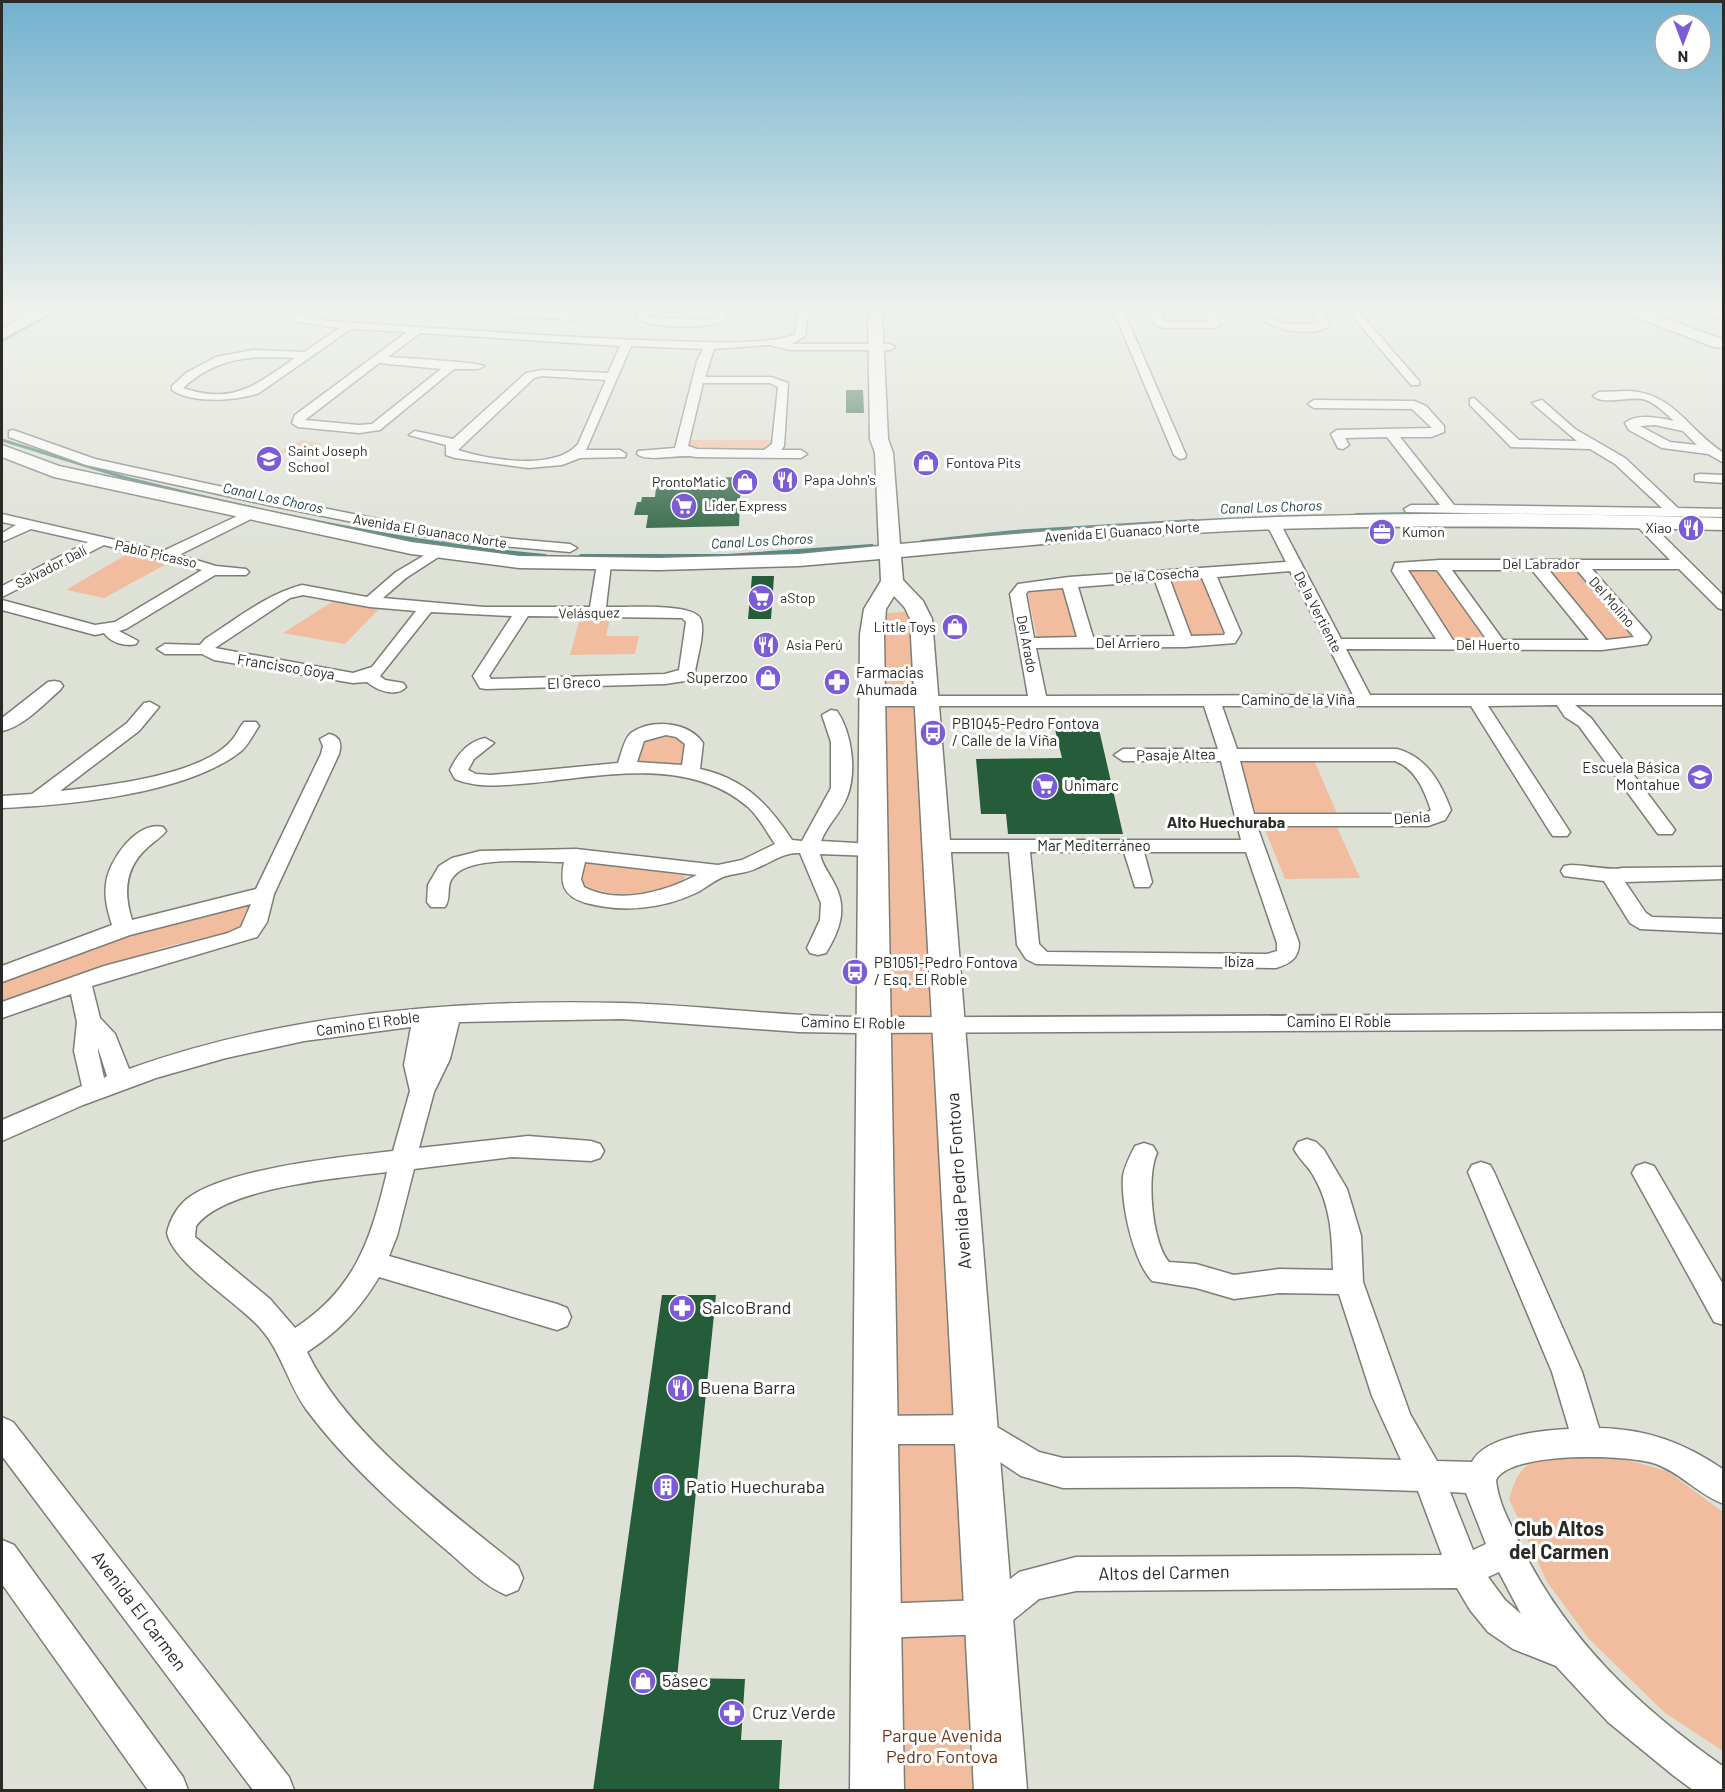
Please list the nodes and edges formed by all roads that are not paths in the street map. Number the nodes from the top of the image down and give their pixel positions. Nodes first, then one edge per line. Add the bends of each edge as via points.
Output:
1 (245, 396) edge
2 (333, 396) edge
3 (416, 396) edge
4 (506, 396) edge
5 (603, 396) edge
6 (694, 396) edge
7 (783, 396) edge
8 (881, 396) edge
9 (1155, 396) edge
10 (1599, 396) dead end
11 (1474, 402) dead end
12 (1538, 403) dead end
13 (1314, 404) dead end
14 (230, 408) dead end
15 (376, 427) junction
16 (1688, 430) junction
17 (395, 431) dead end
18 (416, 435) dead end
19 (1395, 438) junction
20 (7, 442) edge
21 (455, 442) junction
22 (1440, 444) dead end
23 (1343, 445) dead end
24 (1593, 445) junction
25 (1708, 450) junction
26 (685, 451) junction
27 (770, 451) junction
28 (579, 454) junction
29 (620, 454) dead end
30 (643, 454) dead end
31 (801, 454) dead end
32 (1180, 455) dead end
33 (1724, 459) edge
34 (58, 462) junction
35 (101, 473) junction
36 (1700, 478) dead end
37 (1724, 478) edge
38 (1411, 509) dead end
39 (1450, 509) junction
40 (245, 513) junction
41 (1724, 513) edge
42 (1654, 516) junction
43 (2, 518) edge
44 (1273, 523) junction
45 (29, 524) junction
46 (1724, 524) edge
47 (2, 538) edge
48 (101, 541) junction
49 (889, 544) junction
50 (832, 550) junction
51 (429, 551) junction
52 (165, 556) junction
53 (564, 556) junction
54 (1579, 563) junction
55 (610, 564) junction
56 (1440, 564) junction
57 (1535, 564) junction
58 (1682, 564) junction
59 (1295, 566) junction
60 (212, 570) junction
61 (241, 572) dead end
62 (1207, 572) junction
63 (1160, 575) junction
64 (1069, 582) junction
65 (1020, 588) joint
66 (302, 590) joint
67 (2, 592) edge
68 (884, 595) junction
69 (370, 602) junction
70 (2, 605) edge
71 (1724, 605) edge
72 (427, 607) junction
73 (917, 610) junction
74 (522, 613) junction
75 (597, 613) junction
76 (689, 615) joint
77 (109, 629) junction
78 (130, 641) dead end
79 (1641, 641) joint
80 (1185, 642) junction
81 (1087, 643) junction
82 (1027, 644) junction
83 (1335, 644) junction
84 (1448, 645) junction
85 (1499, 645) junction
86 (1602, 645) junction
87 (165, 649) dead end
88 (205, 649) junction
89 (370, 676) junction
90 (54, 686) dead end
91 (397, 687) dead end
92 (926, 700) junction
93 (1038, 700) junction
94 (1211, 700) junction
95 (1364, 700) junction
96 (1476, 700) junction
97 (1569, 700) junction
98 (1724, 700) edge
99 (872, 701) junction
100 (150, 707) dead end
101 (831, 715) dead end
102 (2, 726) edge
103 (250, 726) dead end
104 (329, 739) dead end
105 (485, 742) dead end
106 (1229, 754) junction
107 (1123, 756) dead end
108 (626, 768) junction
109 (690, 773) junction
110 (36, 799) junction
111 (2, 802) edge
112 (1245, 820) junction
113 (1665, 830) dead end
114 (156, 831) dead end
115 (1560, 832) dead end
116 (873, 845) junction
117 (786, 846) junction
118 (811, 846) junction
119 (935, 846) junction
120 (1018, 846) junction
121 (1132, 846) junction
122 (1253, 846) junction
123 (576, 855) junction
124 (718, 871) junction
125 (1571, 871) dead end
126 (1724, 873) edge
127 (1616, 877) junction
128 (1142, 882) dead end
129 (264, 894) junction
130 (438, 902) dead end
131 (1724, 926) edge
132 (124, 929) junction
133 (818, 948) dead end
134 (2, 974) edge
135 (80, 982) junction
136 (2, 1010) edge
137 (449, 1015) junction
138 (425, 1016) junction
139 (1724, 1021) edge
140 (89, 1022) junction
141 (948, 1024) junction
142 (874, 1025) junction
143 (122, 1081) junction
144 (95, 1091) junction
145 (422, 1091) junction
146 (2, 1131) edge
147 (1307, 1149) dead end
148 (591, 1151) dead end
149 (1144, 1153) dead end
150 (404, 1160) junction
151 (1481, 1172) dead end
152 (1645, 1173) dead end
153 (375, 1264) junction
154 (1349, 1282) junction
155 (1724, 1313) edge
156 (557, 1317) dead end
157 (291, 1347) junction
158 (977, 1429) junction
159 (875, 1430) junction
160 (2, 1432) edge
161 (1588, 1441) junction
162 (1428, 1477) junction
163 (1480, 1478) junction
164 (1724, 1489) edge
165 (1506, 1552) junction
166 (2, 1557) edge
167 (1466, 1570) junction
168 (506, 1578) dead end
169 (990, 1617) junction
170 (876, 1621) junction
171 (1564, 1651) junction
172 (1724, 1790) edge
173 (170, 1791) edge
174 (276, 1791) edge
175 (877, 1791) edge
176 (1000, 1791) edge

1 - 14 street
2 - 15 street via 297,421 303,425
3 - 15 street
4 - 21 street
5 - 28 street
6 - 26 street via 681,447
7 - 27 street via 778,446
8 - 49 street via 879,439 884,453
9 - 32 street
10 - 16 street via 1655,400
11 - 24 street via 1516,444
12 - 24 street
13 - 19 street via 1414,405 1422,408 1440,430
15 - 17 street
16 - 25 street
16 - 25 street via 1669,422 1631,423 1667,445
18 - 21 street
19 - 22 street
19 - 23 street via 1337,434
19 - 39 street
20 - 34 street, Avenida El Guanaco Norte
20 - 34 street, Avenida El Guanaco Norte
21 - 28 street via 450,450 456,455 512,462 559,463
24 - 42 street via 1625,465
25 - 33 street
26 - 27 street
26 - 30 street
27 - 31 street
28 - 29 street
34 - 35 street, Avenida El Guanaco Norte
34 - 35 street, Avenida El Guanaco Norte
35 - 40 street, Avenida El Guanaco Norte
35 - 53 street, Avenida El Guanaco Norte
36 - 37 street
38 - 39 street, Avenida El Guanaco Norte
39 - 42 street, Avenida El Guanaco Norte
40 - 51 street, Avenida El Guanaco Norte
40 - 52 street
41 - 42 street
42 - 44 street, Avenida El Guanaco Norte
42 - 46 street, Avenida El Guanaco Norte
42 - 58 street
43 - 45 street, Pablo Picasso
44 - 49 street, Avenida El Guanaco Norte
44 - 59 street, De la Vertiente
45 - 47 street
45 - 48 street, Pablo Picasso
48 - 52 street, Pablo Picasso
48 - 67 street, Salvador Dalí
49 - 50 street, Avenida El Guanaco Norte
49 - 68 street
50 - 53 street, Avenida El Guanaco Norte via 681,548
50 - 55 street, Avenida El Guanaco Norte
51 - 53 street, Avenida El Guanaco Norte via 496,561
51 - 69 street
52 - 60 street, Pablo Picasso
53 - 55 street, Avenida El Guanaco Norte
54 - 57 street, Del Labrador
54 - 58 street, Del Labrador
54 - 79 street, Del Molino via 1643,637
55 - 75 street
56 - 57 street, Del Labrador
56 - 84 street, Del Labrador via 1400,566 1400,571
56 - 85 street
57 - 86 street
58 - 71 street
59 - 62 street, De la Cosecha
59 - 83 street, De la Vertiente
60 - 61 street, Pablo Picasso
60 - 77 street
62 - 63 street, De la Cosecha
62 - 80 street, Del Arriero via 1233,633 1229,640
63 - 64 street, De la Cosecha
63 - 80 street
64 - 65 street, De la Cosecha
64 - 81 street
65 - 82 street, Del Arado
66 - 69 street, Velásquez
66 - 88 street, Francisco Goya via 285,595
68 - 73 street
68 - 73 street
68 - 99 street via 872,634
69 - 72 street, Velásquez
70 - 77 street, Salvador Dalí via 95,630
72 - 74 street, Velásquez
72 - 89 street via 381,669
73 - 92 street, Avenida Pedro Fontova
74 - 75 street, Velásquez
74 - 76 street, El Greco via 481,676 486,684 679,677 688,669 694,622
75 - 76 street, Velásquez
77 - 78 street, Salvador Dalí via 114,636
79 - 86 street, Del Huerto
80 - 81 street, Del Arriero
81 - 82 street, Del Arriero
82 - 93 street, Del Arado
83 - 84 street, Del Huerto
83 - 95 street, De la Vertiente
84 - 85 street, Del Huerto
85 - 86 street, Del Huerto
87 - 88 street, Francisco Goya
88 - 89 street, Francisco Goya via 210,654 353,678
89 - 91 street via 380,685
90 - 102 street
92 - 93 street, Camino de la Viña
92 - 99 street, Camino de la Viña
92 - 119 street, Avenida Pedro Fontova
93 - 94 street, Camino de la Viña
94 - 95 street, Camino de la Viña
94 - 106 street, Ibiza
95 - 96 street, Camino de la Viña
96 - 97 street, Camino de la Viña
96 - 115 street
97 - 98 street, Camino de la Viña
97 - 113 street via 1586,714 1585,722
99 - 116 street
100 - 110 street via 125,734
101 - 118 street via 840,737 840,789
103 - 110 street via 234,748 182,774 104,792
104 - 129 street via 330,754
105 - 108 street via 462,761 462,776 499,779
106 - 107 street, Pasaje Altea
106 - 112 street, Ibiza
106 - 112 street, Denia via 1403,756 1417,765 1441,810 1428,820
108 - 109 street
108 - 109 street via 636,738 654,731 670,731 685,734 694,743
109 - 117 street via 744,794 761,808
110 - 111 street
112 - 122 street, Ibiza
114 - 132 street via 132,850 116,874 115,893
116 - 118 street via 835,850
116 - 142 street
117 - 118 street
117 - 124 street via 748,865
118 - 133 street via 812,862 832,904 830,926
119 - 120 street, Mar Mediterráneo
119 - 141 street, Avenida Pedro Fontova
120 - 121 street, Mar Mediterráneo
120 - 122 street, Ibiza via 1029,945 1038,957 1055,962 1274,961 1288,953 1288,943
121 - 122 street, Mar Mediterráneo
121 - 128 street
123 - 124 street
123 - 124 street via 571,879 575,891 616,901 670,897
123 - 130 street via 493,855 459,862 441,877
125 - 127 street
126 - 127 street
127 - 131 street via 1616,886 1638,918 1648,924
129 - 132 street
129 - 135 street via 256,922 242,935
132 - 134 street
135 - 136 street
135 - 140 street
137 - 138 street, Camino El Roble
137 - 142 street, Camino El Roble via 622,1011
137 - 145 street via 438,1060
138 - 143 street, Camino El Roble via 270,1040 204,1055
138 - 145 street via 416,1065
139 - 141 street, Camino El Roble
140 - 143 street via 107,1041
140 - 144 street via 86,1052
141 - 142 street, Camino El Roble
141 - 158 street, Avenida Pedro Fontova
142 - 159 street
143 - 144 street, Camino El Roble
144 - 146 street, Camino El Roble
145 - 150 street
147 - 154 street via 1326,1171 1345,1225 1345,1268
148 - 150 street via 530,1146
149 - 154 street via 1136,1166 1136,1185 1157,1271 1196,1276 1234,1287 1279,1281
150 - 153 street
150 - 157 street via 256,1185 209,1199 187,1216 180,1233 182,1241 252,1299
151 - 161 street via 1568,1372
152 - 155 street
153 - 156 street
153 - 157 street via 332,1320
154 - 162 street via 1389,1401 1411,1451
157 - 168 street via 317,1398 349,1435 451,1534
158 - 159 street
158 - 162 street via 1032,1465 1064,1473 1297,1472
158 - 169 street, Avenida Pedro Fontova
159 - 170 street
160 - 174 street, Avenida El Carmen
161 - 163 street via 1540,1446 1508,1455 1484,1469
161 - 164 street via 1650,1448 1687,1464
162 - 163 street
162 - 167 street
163 - 165 street via 1485,1503
165 - 167 street, Altos del Carmen
165 - 171 street
166 - 173 street
167 - 169 street, Altos del Carmen via 1076,1574 1031,1584
167 - 171 street via 1481,1598 1510,1628 1546,1647
169 - 170 street
169 - 176 street, Avenida Pedro Fontova
170 - 175 street
171 - 172 street via 1622,1713

